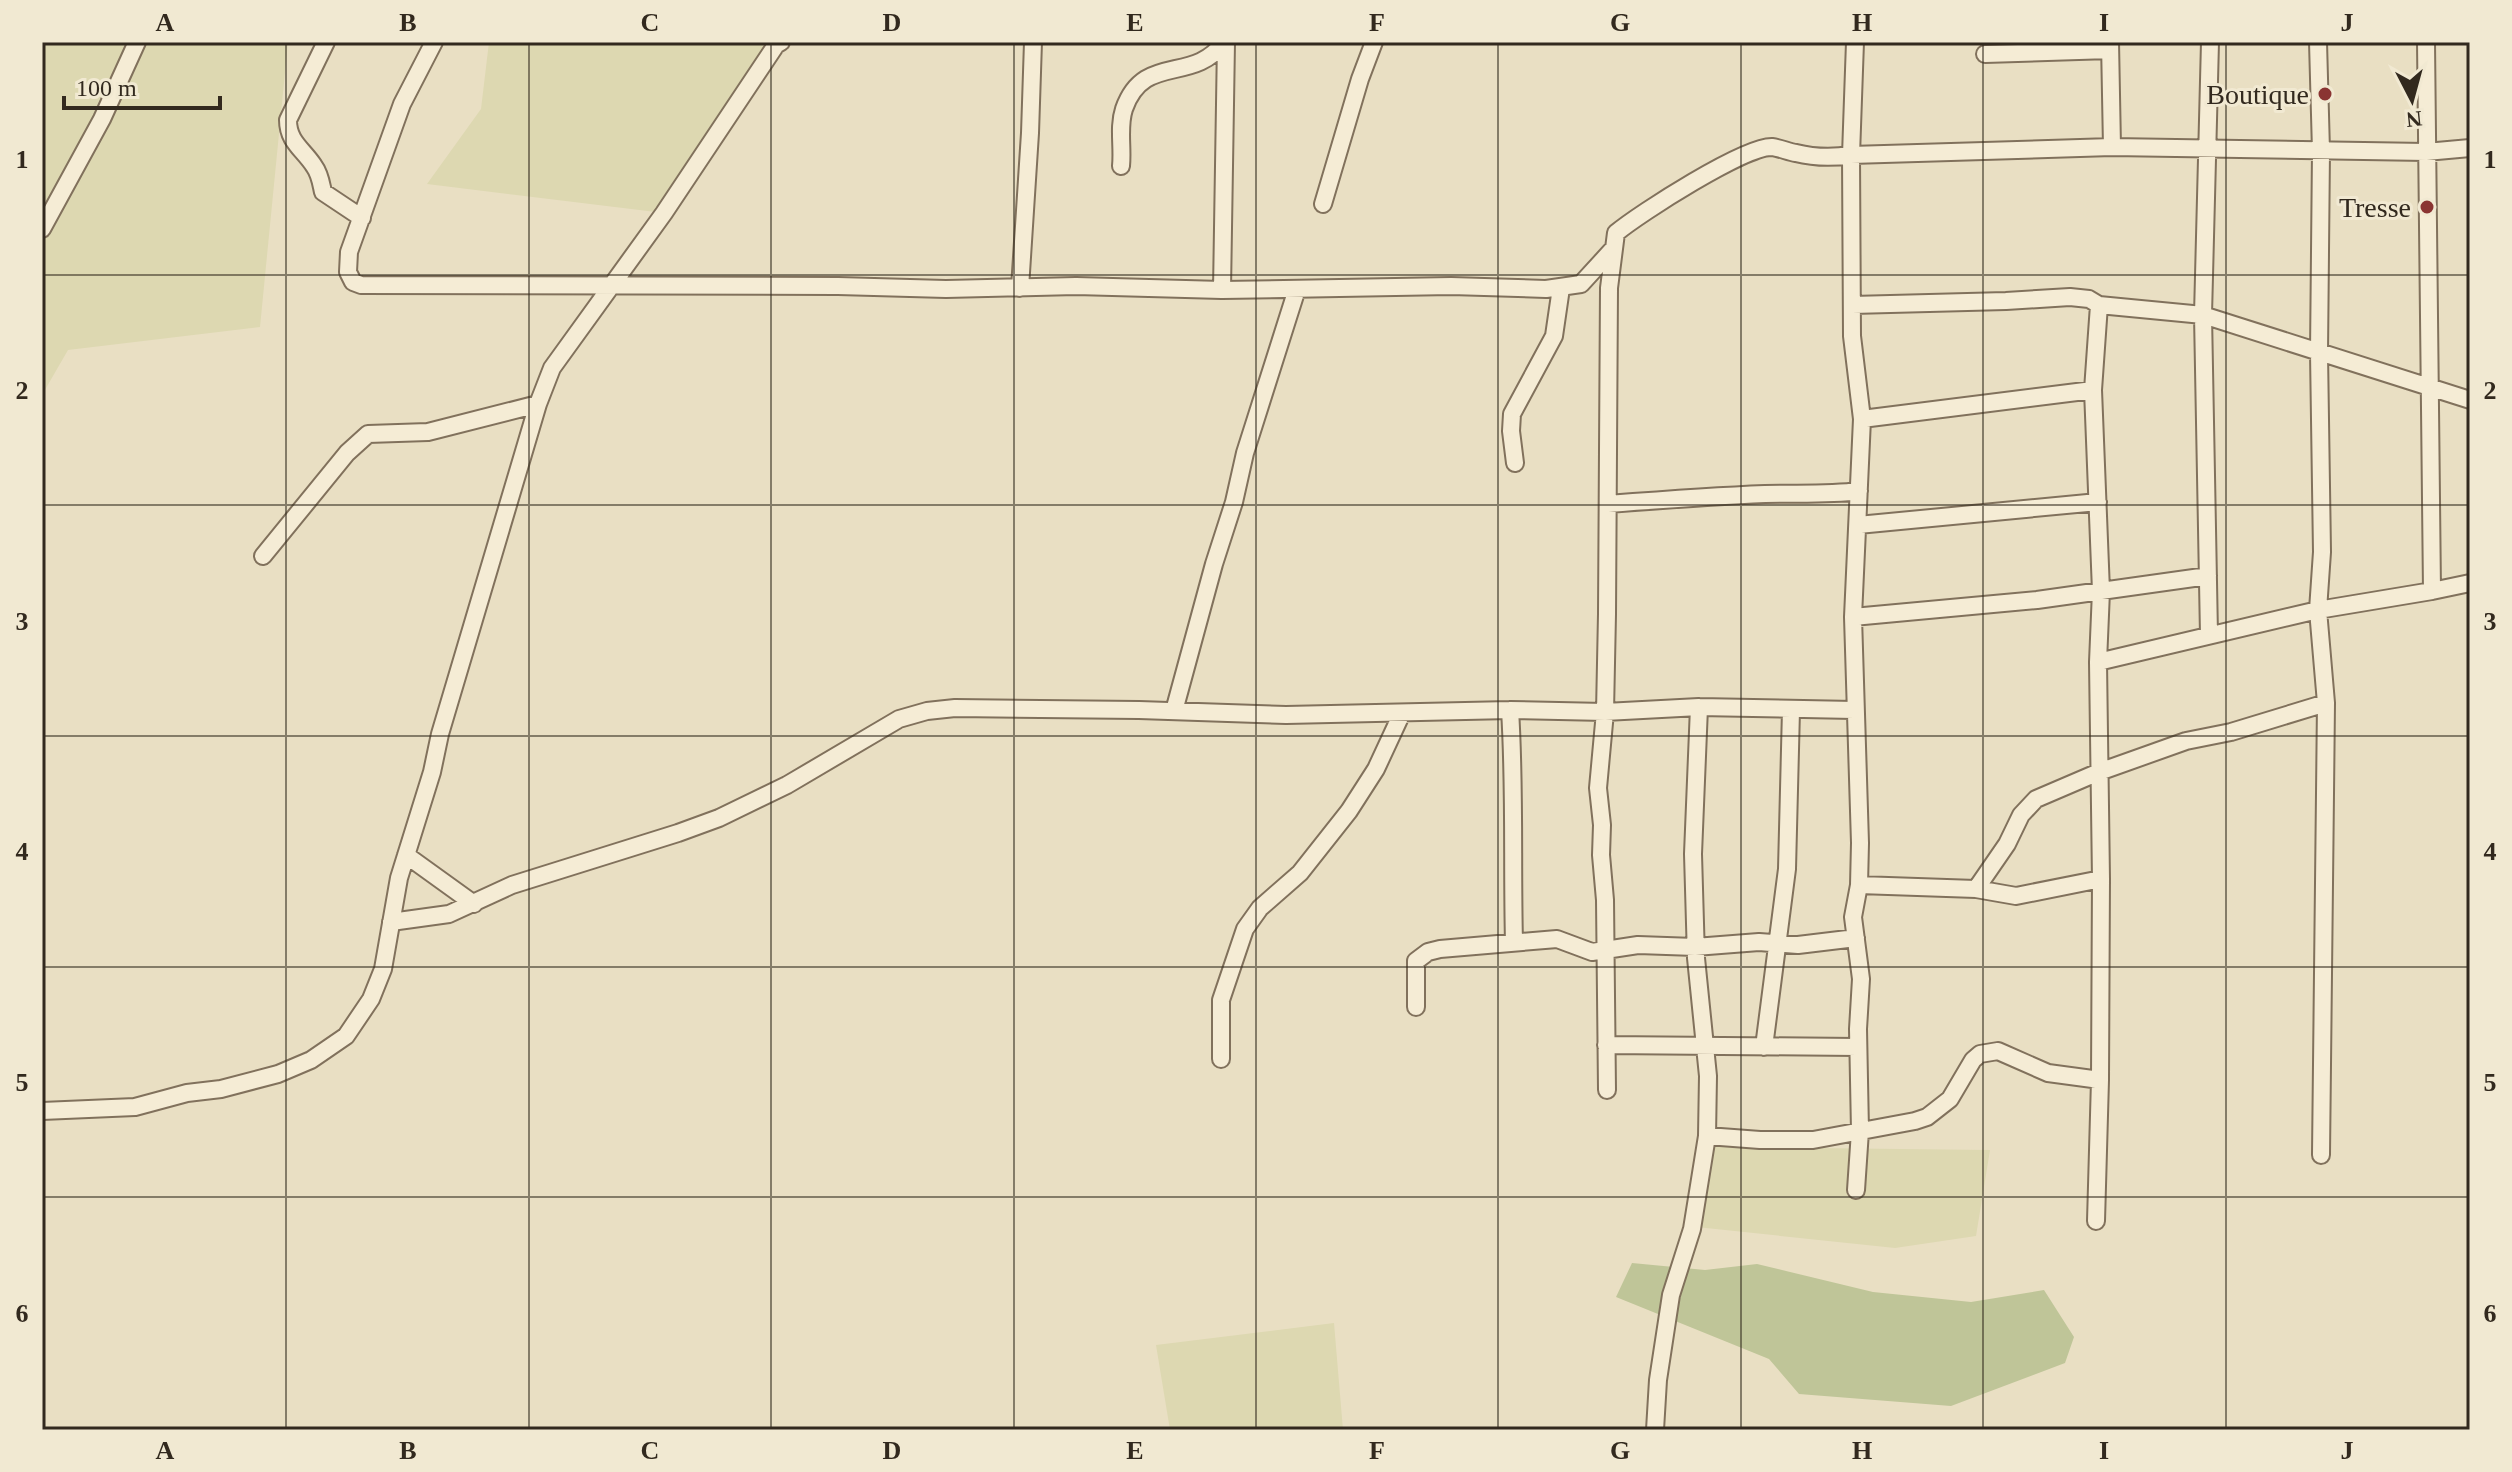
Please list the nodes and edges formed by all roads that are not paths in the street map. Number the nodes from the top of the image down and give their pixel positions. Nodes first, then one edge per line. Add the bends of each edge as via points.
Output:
1 (137, 42) edge
2 (326, 42) edge
3 (434, 42) edge
4 (445, 42) edge
5 (1033, 42) edge
6 (1225, 42) edge
7 (1374, 42) edge
8 (1855, 42) edge
9 (2210, 42) edge
10 (2318, 42) edge
11 (2426, 42) edge
12 (778, 43) edge
13 (2110, 46) edge
14 (1985, 54) dead end
15 (418, 76) junction
16 (2112, 147) junction
17 (2206, 148) junction
18 (2470, 148) edge
19 (2321, 151) junction
20 (2426, 152) junction
21 (1851, 155) junction
22 (1121, 166) dead end
23 (1323, 204) dead end
24 (362, 218) junction
25 (42, 229) edge
26 (1613, 249) junction
27 (614, 285) junction
28 (1020, 288) junction
29 (1561, 288) junction
30 (1297, 289) junction
31 (1222, 290) junction
32 (1852, 305) junction
33 (2099, 305) junction
34 (2203, 315) junction
35 (2319, 353) junction
36 (2429, 387) junction
37 (2093, 390) junction
38 (2470, 400) edge
39 (538, 404) junction
40 (1862, 419) junction
41 (1515, 463) dead end
42 (1859, 491) junction
43 (2098, 502) junction
44 (1608, 504) junction
45 (1858, 525) junction
46 (263, 556) dead end
47 (2208, 576) junction
48 (2470, 583) edge
49 (2101, 591) junction
50 (2432, 591) junction
51 (2318, 610) junction
52 (1853, 617) junction
53 (2209, 635) junction
54 (2098, 662) junction
55 (2326, 703) junction
56 (1699, 707) junction
57 (1510, 710) junction
58 (1791, 710) junction
59 (1854, 710) junction
60 (1174, 711) junction
61 (1605, 712) junction
62 (1402, 713) junction
63 (2099, 772) junction
64 (406, 855) junction
65 (2101, 879) junction
66 (1859, 885) junction
67 (1976, 889) junction
68 (474, 904) junction
69 (391, 922) junction
70 (1856, 938) junction
71 (1514, 942) junction
72 (1776, 943) junction
73 (1695, 947) junction
74 (1605, 949) junction
75 (1416, 1007) dead end
76 (1606, 1045) junction
77 (1705, 1046) junction
78 (1764, 1047) junction
79 (1858, 1047) junction
80 (1221, 1059) dead end
81 (2100, 1080) junction
82 (1607, 1090) dead end
83 (42, 1111) edge
84 (1860, 1131) junction
85 (1707, 1136) junction
86 (2321, 1155) dead end
87 (1856, 1190) dead end
88 (2096, 1221) dead end
89 (1655, 1430) edge

1 - 25 street
2 - 24 street via 288,120 288,132 314,165 323,192
3 - 15 street
4 - 15 street via 429,73
5 - 28 street
6 - 22 street via 1198,65 1154,73 1136,86 1124,110
6 - 31 street
7 - 23 street
8 - 21 street
9 - 17 street
10 - 19 street
11 - 20 street
12 - 27 street
13 - 14 street
13 - 16 street
15 - 24 street via 402,104
16 - 17 street
16 - 21 street
17 - 19 street
17 - 34 street
18 - 20 street
19 - 20 street
19 - 35 street
20 - 36 street
21 - 26 street via 1754,150 1637,215 1616,233
21 - 32 street
24 - 27 street via 349,252 348,272 361,285
26 - 29 street via 1581,284
26 - 44 street
27 - 28 street
27 - 39 street via 552,368
28 - 31 street
29 - 30 street
29 - 41 street via 1554,336 1512,414
30 - 31 street
30 - 60 street via 1245,453
32 - 33 street via 2070,297
32 - 40 street
33 - 34 street
33 - 37 street
34 - 35 street
34 - 47 street
35 - 36 street
35 - 51 street
36 - 38 street
36 - 50 street
37 - 40 street
37 - 43 street
39 - 46 street via 428,432 368,434
39 - 64 street
40 - 42 street
42 - 44 street
42 - 45 street
43 - 45 street
43 - 49 street
44 - 61 street
45 - 52 street
47 - 49 street
47 - 53 street
48 - 50 street
49 - 52 street
49 - 54 street
50 - 51 street
51 - 53 street
51 - 55 street
52 - 59 street
53 - 54 street
54 - 63 street
55 - 63 street via 2186,741
55 - 86 street
56 - 58 street
56 - 61 street
56 - 73 street
57 - 61 street
57 - 62 street
57 - 71 street
58 - 59 street
58 - 72 street via 1787,869
59 - 66 street
60 - 62 street
60 - 68 street via 927,711 899,719 719,818 512,885
61 - 74 street via 1598,788
62 - 80 street via 1349,811 1300,873 1260,908 1245,929 1221,1000
63 - 65 street
63 - 67 street via 2036,799
64 - 68 street
64 - 69 street
65 - 67 street via 2029,895
65 - 81 street
66 - 67 street
66 - 70 street via 1853,917
68 - 69 street via 449,914
69 - 83 street via 383,969 371,999 346,1036 311,1060 278,1074 135,1107
70 - 72 street
70 - 79 street via 1861,979
71 - 74 street via 1557,939 1582,950
71 - 75 street via 1440,949 1420,957
72 - 73 street
72 - 78 street
73 - 74 street
73 - 77 street
74 - 76 street
76 - 77 street
76 - 82 street
77 - 78 street
77 - 85 street
78 - 79 street
79 - 84 street
81 - 84 street via 2048,1073 1998,1051 1980,1054 1950,1099 1927,1117
81 - 88 street
84 - 85 street via 1813,1140
84 - 87 street
85 - 89 street via 1692,1229 1668,1309

